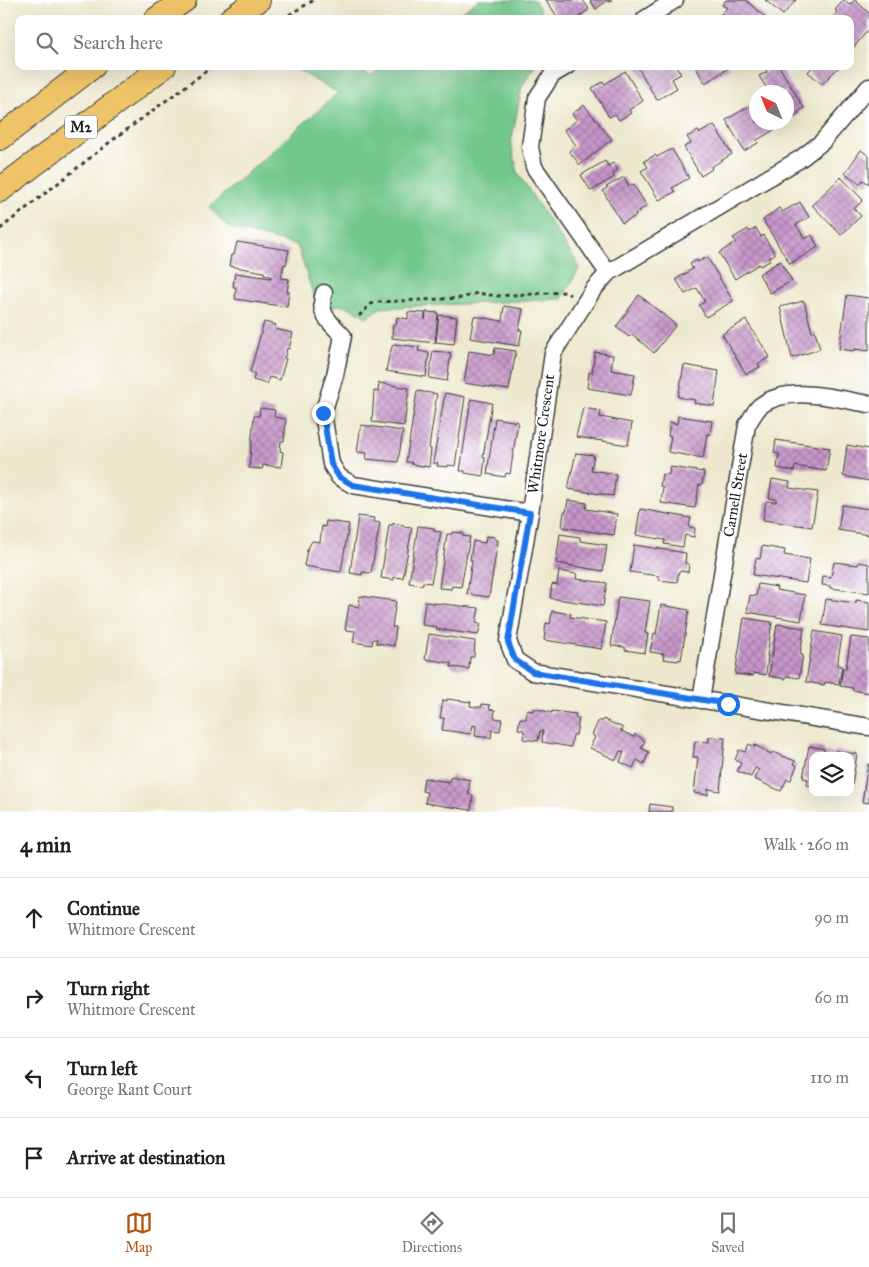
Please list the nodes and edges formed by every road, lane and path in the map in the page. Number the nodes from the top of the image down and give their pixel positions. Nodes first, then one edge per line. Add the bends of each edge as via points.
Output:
1 (184, 0) edge
2 (258, 0) edge
3 (314, 0) edge
4 (676, 0) edge
5 (163, 15) edge
6 (236, 15) edge
7 (289, 15) edge
8 (652, 15) edge
9 (88, 70) edge
10 (159, 70) edge
11 (208, 70) edge
12 (560, 70) edge
13 (869, 87) edge
14 (0, 138) edge
15 (0, 190) edge
16 (0, 229) edge
17 (608, 273) junction
18 (324, 293) dead end
19 (570, 295) dead end
20 (359, 316) dead end
21 (869, 404) edge
22 (530, 513) junction
23 (701, 700) junction
24 (869, 727) edge

1 - 5 highway
2 - 6 highway
3 - 7 path
4 - 8 street
9 - 14 highway, M2
10 - 15 highway, M2
11 - 16 path
12 - 17 street via 552,75 537,98 530,147 534,168
13 - 17 street, Whitmore Crescent via 822,142 800,159
17 - 22 street, Whitmore Crescent via 593,290 553,353
18 - 22 street via 321,302 323,314 343,336 323,413 331,464 339,477 353,485
19 - 20 path via 565,292 497,296 477,293 462,298 377,302
21 - 23 street, Carnell Street via 798,394 780,396 759,407 747,425
22 - 23 street, Whitmore Crescent via 508,642 515,660 533,672
23 - 24 street, Whitmore Crescent

